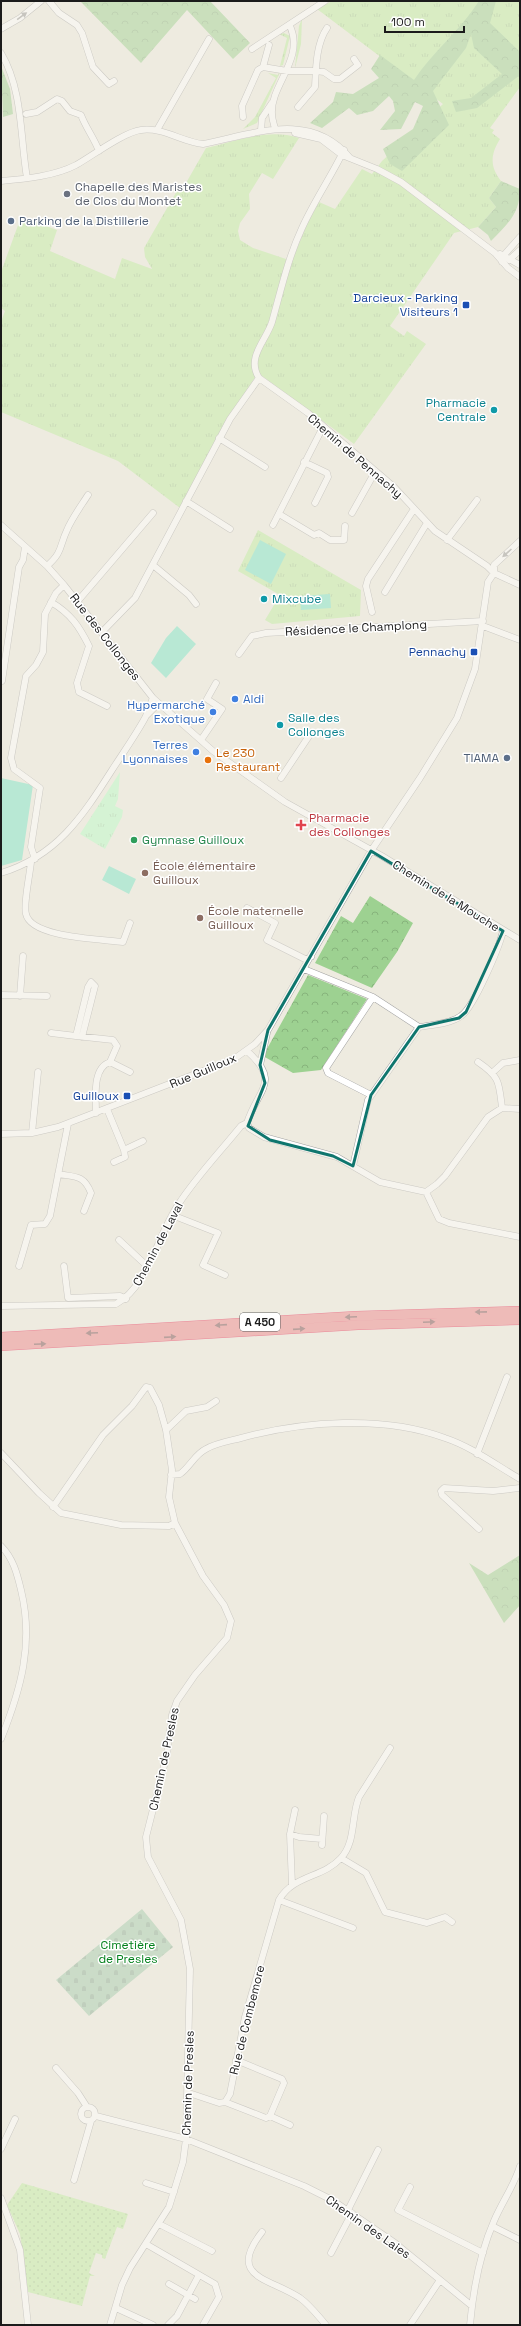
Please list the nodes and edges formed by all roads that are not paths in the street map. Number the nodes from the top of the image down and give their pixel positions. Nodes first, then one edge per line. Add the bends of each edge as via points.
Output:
1 (41, 1) edge
2 (49, 1) edge
3 (325, 1) edge
4 (290, 26) junction
5 (327, 28) dead end
6 (1, 29) edge
7 (209, 39) dead end
8 (270, 45) dead end
9 (252, 49) dead end
10 (1, 53) edge
11 (354, 59) dead end
12 (263, 67) junction
13 (287, 71) junction
14 (316, 71) junction
15 (114, 81) dead end
16 (274, 102) junction
17 (298, 107) dead end
18 (26, 114) dead end
19 (243, 117) dead end
20 (275, 129) junction
21 (157, 130) junction
22 (261, 130) junction
23 (99, 151) junction
24 (343, 152) junction
25 (27, 178) junction
26 (1, 181) edge
27 (1, 186) edge
28 (520, 237) edge
29 (520, 250) edge
30 (495, 253) junction
31 (504, 255) junction
32 (512, 259) junction
33 (502, 262) junction
34 (520, 265) edge
35 (520, 277) edge
36 (259, 378) junction
37 (323, 427) junction
38 (219, 438) junction
39 (304, 462) junction
40 (265, 467) dead end
41 (375, 472) junction
42 (88, 495) dead end
43 (477, 500) dead end
44 (186, 502) junction
45 (315, 502) dead end
46 (414, 509) junction
47 (153, 513) dead end
48 (279, 514) junction
49 (352, 514) dead end
50 (427, 523) junction
51 (1, 525) edge
52 (273, 525) dead end
53 (346, 526) dead end
54 (230, 529) dead end
55 (447, 540) junction
56 (520, 541) edge
57 (25, 547) junction
58 (153, 565) junction
59 (48, 566) junction
60 (494, 573) junction
61 (64, 584) junction
62 (520, 585) edge
63 (385, 592) dead end
64 (51, 602) junction
65 (77, 602) junction
66 (196, 604) dead end
67 (372, 612) dead end
68 (483, 623) junction
69 (102, 632) junction
70 (520, 640) edge
71 (239, 654) dead end
72 (2, 681) edge
73 (216, 684) dead end
74 (153, 698) junction
75 (158, 704) junction
76 (107, 706) dead end
77 (146, 716) junction
78 (309, 736) dead end
79 (201, 740) junction
80 (281, 778) dead end
81 (371, 851) junction
82 (33, 860) junction
83 (1, 873) edge
84 (247, 908) dead end
85 (130, 923) dead end
86 (503, 931) junction
87 (520, 940) edge
88 (23, 956) dead end
89 (311, 957) junction
90 (304, 970) junction
91 (1, 995) edge
92 (20, 996) junction
93 (47, 996) dead end
94 (373, 997) junction
95 (419, 1027) junction
96 (268, 1030) junction
97 (51, 1033) dead end
98 (79, 1037) junction
99 (247, 1051) junction
100 (520, 1060) edge
101 (110, 1062) junction
102 (478, 1062) dead end
103 (260, 1065) junction
104 (38, 1072) dead end
105 (130, 1072) dead end
106 (493, 1072) junction
107 (371, 1095) junction
108 (502, 1108) junction
109 (106, 1109) junction
110 (520, 1109) edge
111 (96, 1113) junction
112 (247, 1123) junction
113 (68, 1124) junction
114 (32, 1133) junction
115 (1, 1134) edge
116 (142, 1141) dead end
117 (124, 1150) junction
118 (114, 1162) dead end
119 (352, 1166) junction
120 (58, 1174) junction
121 (426, 1192) junction
122 (84, 1212) dead end
123 (172, 1215) junction
124 (520, 1237) edge
125 (119, 1240) dead end
126 (20, 1266) dead end
127 (64, 1266) dead end
128 (147, 1266) junction
129 (225, 1275) dead end
130 (126, 1299) junction
131 (1, 1306) edge
132 (520, 1312) edge
133 (520, 1320) edge
134 (1, 1337) edge
135 (1, 1346) edge
136 (507, 1377) dead end
137 (216, 1401) dead end
138 (166, 1430) junction
139 (1, 1453) edge
140 (477, 1454) junction
141 (171, 1475) junction
142 (520, 1479) edge
143 (520, 1488) edge
144 (53, 1507) junction
145 (175, 1523) junction
146 (479, 1529) dead end
147 (1, 1546) edge
148 (1, 1739) edge
149 (390, 1748) dead end
150 (295, 1810) dead end
151 (324, 1816) dead end
152 (290, 1834) junction
153 (341, 1858) junction
154 (292, 1884) junction
155 (279, 1900) junction
156 (452, 1922) dead end
157 (353, 1928) dead end
158 (236, 2060) junction
159 (56, 2068) dead end
160 (188, 2093) junction
161 (225, 2102) junction
162 (87, 2107) junction
163 (96, 2116) junction
164 (270, 2116) junction
165 (15, 2119) dead end
166 (91, 2121) junction
167 (290, 2125) dead end
168 (186, 2139) junction
169 (1, 2149) edge
170 (378, 2150) dead end
171 (520, 2166) edge
172 (74, 2180) dead end
173 (146, 2183) dead end
174 (410, 2187) dead end
175 (174, 2192) junction
176 (1, 2198) edge
177 (350, 2212) junction
178 (159, 2224) junction
179 (492, 2226) junction
180 (262, 2232) dead end
181 (520, 2240) edge
182 (146, 2244) junction
183 (212, 2251) dead end
184 (331, 2253) dead end
185 (483, 2253) junction
186 (199, 2275) junction
187 (440, 2280) junction
188 (169, 2284) dead end
189 (188, 2295) junction
190 (195, 2299) dead end
191 (472, 2306) junction
192 (116, 2308) junction
193 (28, 2325) edge
194 (110, 2325) edge
195 (153, 2325) edge
196 (168, 2325) edge
197 (203, 2325) edge
198 (326, 2325) edge
199 (410, 2325) edge
200 (470, 2325) edge

6 -> 1 street
2 - 15 street via 59,13 77,25 93,67 109,84
3 - 4 street
4 - 9 street
4 - 13 street via 294,41
5 - 14 street via 323,34
7 - 21 street
8 - 12 street
10 - 25 street via 16,91
11 - 14 street via 358,65 340,79
12 - 13 street
12 - 19 street via 255,75 242,106
13 - 14 street
13 - 16 street
14 - 17 street via 316,87
16 - 20 street via 272,114
16 - 22 street via 262,118
18 - 23 street via 37,112 57,99 62,101 70,111 81,116
20 - 22 street
20 - 24 street via 314,132 333,140
21 - 22 street via 203,144
21 - 23 street via 135,131
23 - 25 street via 69,168
24 - 30 street via 350,158 401,182
24 - 36 street via 296,241 282,282 272,324 256,354 254,363
25 - 26 street
26 - 27 street
28 - 31 street
29 - 32 street
30 - 31 street
30 - 33 street
31 - 32 street
31 - 33 street
32 - 33 street
32 - 34 street
33 - 35 street
36 - 37 street, Chemin de Pennachy
36 - 38 street
37 - 39 street
37 - 41 street, Chemin de Pennachy
38 - 40 street
38 - 44 street
39 - 45 street via 327,473 328,477
39 - 48 street
41 - 46 street, Chemin de Pennachy via 394,487
41 - 49 street
42 - 59 street via 66,531 60,552
43 - 55 street
44 - 54 street
44 - 58 street
46 - 50 street, Chemin de Pennachy
46 - 67 street via 368,579 366,586
47 - 65 street
48 - 52 street
48 - 53 street via 314,535 319,533 330,540 344,540
50 - 55 street, Chemin de Pennachy
50 - 63 street
51 - 57 street, Rue des Collonges
55 - 60 street, Chemin de Pennachy
56 -> 60 street, Rue Guilloux via 494,565
57 - 59 street, Rue des Collonges
57 - 72 street via 23,560 18,567
58 - 66 street
58 - 69 street via 135,598
59 - 61 street, Rue des Collonges
60 - 62 street, Chemin de Pennachy
60 - 68 street, Rue Guilloux via 487,586
61 - 64 street
61 - 65 street, Rue des Collonges
64 - 76 street via 66,611 77,623 89,646 77,683 79,692
64 - 82 street via 45,614 44,652 26,676 12,758 14,769 40,788 31,847
65 - 69 street, Rue des Collonges
68 - 70 street
68 - 71 street, Résidence le Champlong via 266,633 252,636
68 - 81 street, Rue Guilloux via 475,669 457,718
69 - 74 street, Rue des Collonges
73 - 79 street via 207,699 222,709
74 - 75 street, Rue des Collonges
74 - 77 street
75 - 77 street
75 - 79 street, Rue des Collonges
77 - 82 street via 91,803 74,825 54,845
78 - 80 street
79 - 81 street, Rue des Collonges via 241,773
81 - 86 street, Chemin de la Mouche
81 - 89 street, Rue Guilloux
82 - 83 street
82 - 85 street via 25,914 37,928 51,933 123,942
84 - 89 street via 275,923 267,940 305,959
86 - 87 street, Chemin de la Mouche
86 - 95 street via 481,984 466,1012 459,1018
88 - 92 street
89 - 90 street, Rue Guilloux
90 - 94 street
90 - 96 street, Rue Guilloux
91 - 92 street
92 - 93 street
94 - 95 street
94 - 107 street via 326,1068 328,1073
95 - 107 street
96 - 99 street, Rue Guilloux
96 - 103 street, Chemin de Laval
97 - 98 street
98 - 98 street via 88,987 91,982 95,986
98 - 101 street via 116,1042 117,1046
99 - 103 street, Chemin de Laval
99 - 109 street, Rue Guilloux via 234,1059
100 - 106 street via 503,1063
101 - 105 street
101 - 111 street via 98,1072
102 - 106 street
103 - 112 street, Chemin de Laval via 265,1074 265,1083
104 - 114 street
106 - 108 street via 499,1080
107 - 119 street
108 - 110 street
108 - 121 street via 488,1117 445,1176
109 - 111 street, Rue Guilloux
109 - 117 street
111 - 113 street, Rue Guilloux
112 - 119 street via 249,1128 270,1140 333,1156
112 - 123 street, Chemin de Laval via 241,1126 177,1205
113 - 114 street, Rue Guilloux
113 - 120 street
114 - 115 street, Rue Guilloux
116 - 117 street
117 - 118 street via 125,1157
119 - 121 street via 380,1182
120 - 122 street via 80,1178 86,1182 91,1193
120 - 126 street via 50,1216 45,1224 31,1225
121 - 124 street via 439,1219
123 - 128 street, Chemin de Laval
123 - 129 street via 218,1233 203,1265
125 - 128 street
127 - 130 street via 68,1298 120,1296
128 - 130 street, Chemin de Laval
130 - 131 street, Chemin de Laval via 116,1304
132 -> 134 highway, A 450 via 356,1316
135 -> 133 highway, A 450 via 358,1325
136 - 140 street
137 - 138 street via 207,1407 186,1411
138 - 141 street, Chemin de Presles
138 - 144 street, Chemin de Presles via 156,1398 150,1388 146,1387 132,1406 103,1435
139 - 144 street
140 - 141 street via 445,1437 408,1428 354,1423 309,1424 252,1435 206,1448 186,1470
140 - 142 street
141 - 145 street, Chemin de Presles via 169,1496
143 - 146 street via 493,1491 444,1488 442,1495
144 - 145 street via 61,1513 121,1525 169,1526
145 - 160 street, Chemin de Presles via 231,1621 227,1638 195,1675 177,1701 172,1715 167,1754 146,1837 148,1857 158,1880 174,1905 185,1936 190,1969
147 - 148 street via 14,1564 27,1622 24,1672
149 - 153 street, Rue de Combemore via 355,1805 350,1841
150 - 152 street
151 - 152 street via 322,1842
152 - 154 street
153 - 154 street, Rue de Combemore via 331,1866
153 - 156 street via 366,1873 385,1912 427,1923 445,1918
154 - 155 street, Rue de Combemore
155 - 157 street
155 - 158 street, Rue de Combemore via 245,2017
158 - 161 street, Rue de Combemore via 230,2094
158 - 164 street via 282,2079 284,2083
159 - 162 street
160 - 161 street via 219,2103
160 - 168 street, Chemin de Presles
161 - 164 street via 266,2118
162 - 163 street via 94,2109
162 - 166 street via 81,2116 86,2121
163 - 166 street
163 - 168 street, Chemin des Laies
164 - 167 street
165 - 169 street
166 - 172 street
168 - 175 street, Chemin de Presles via 183,2162
168 - 177 street, Chemin des Laies via 304,2186
170 - 177 street
171 - 179 street via 516,2181
173 - 175 street
174 - 185 street via 398,2210
175 - 178 street, Chemin de Presles
176 - 193 street via 11,2220 22,2259
177 - 184 street
177 - 187 street, Chemin des Laies
178 - 182 street, Chemin de Presles
178 - 183 street
179 - 181 street
179 - 185 street
180 - 198 street via 248,2256 250,2269 261,2280 300,2298
182 - 186 street
182 - 192 street, Chemin de Presles via 122,2285
185 - 191 street
186 - 189 street
186 - 197 street via 215,2284 219,2297
187 - 191 street, Chemin des Laies
187 - 199 street
188 - 189 street
189 - 190 street
189 - 196 street
191 - 200 street
192 - 194 street, Chemin de Presles
192 - 195 street

